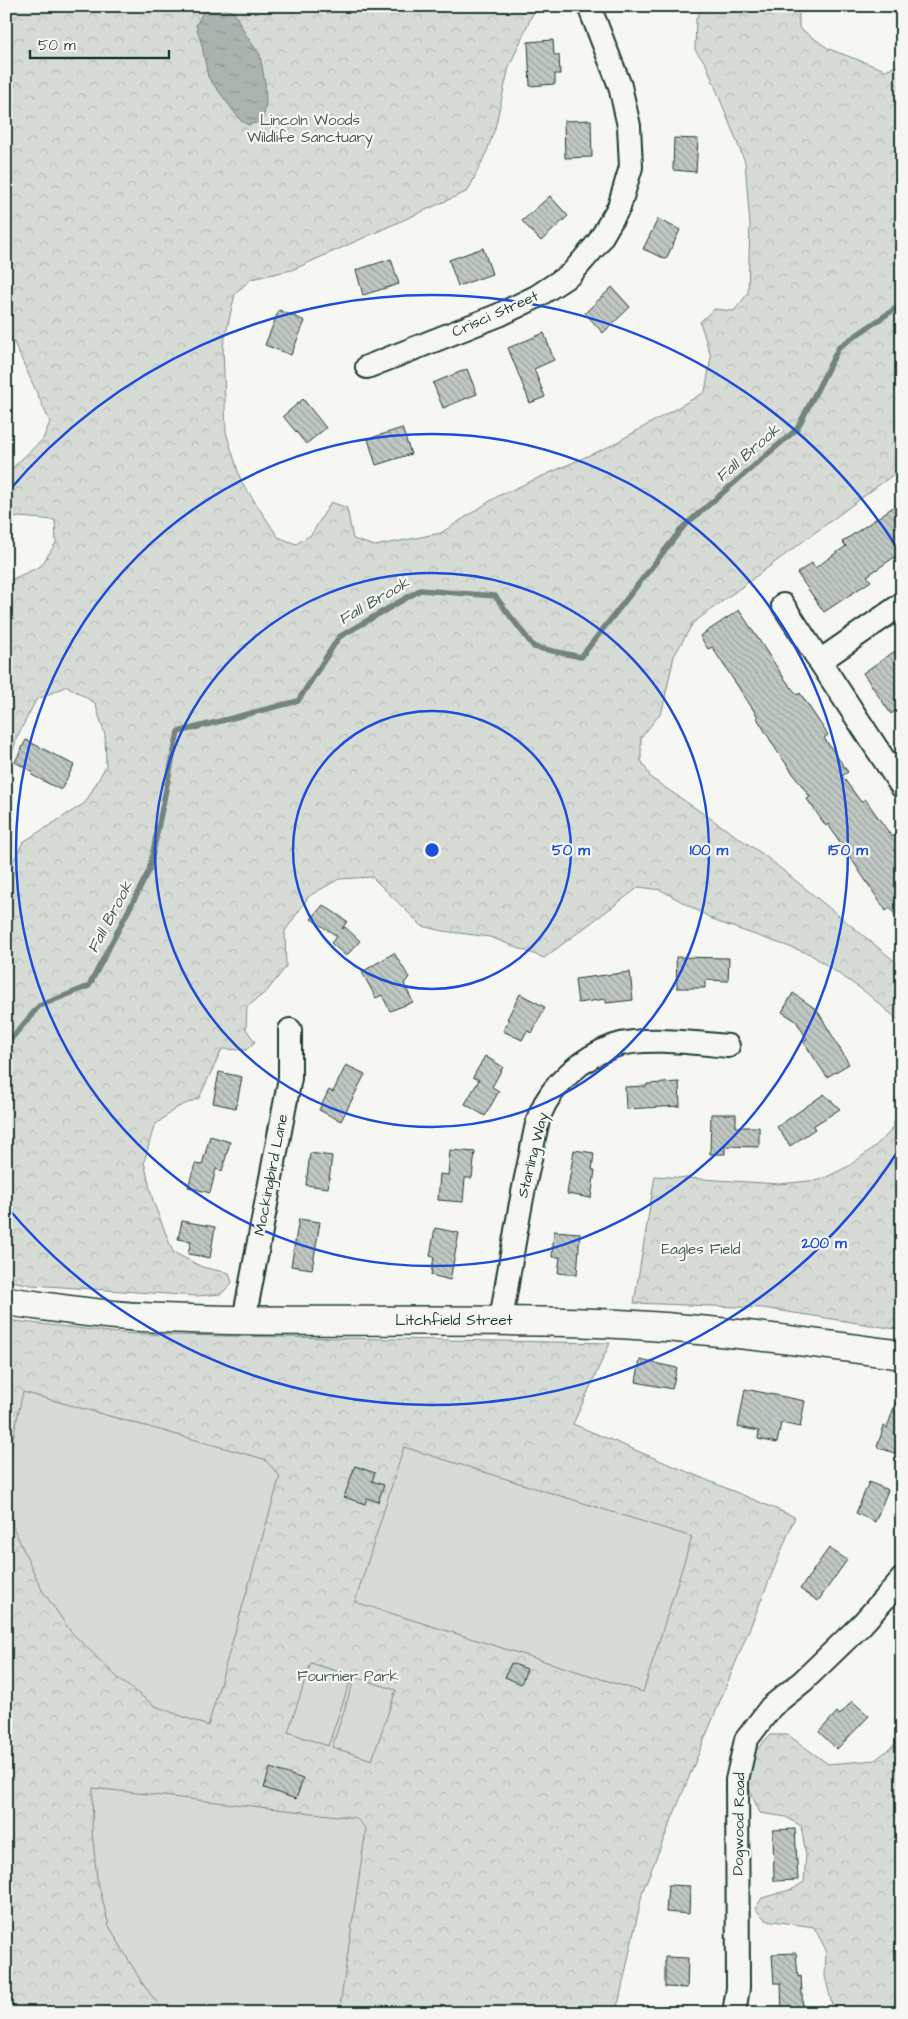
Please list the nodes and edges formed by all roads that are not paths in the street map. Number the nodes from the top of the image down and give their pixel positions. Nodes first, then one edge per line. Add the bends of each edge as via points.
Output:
1 (589, 6) edge
2 (367, 367) dead end
3 (902, 604) edge
4 (782, 605) dead end
5 (820, 661) junction
6 (902, 786) edge
7 (290, 1030) dead end
8 (728, 1046) dead end
9 (6, 1301) edge
10 (244, 1320) junction
11 (501, 1320) junction
12 (902, 1355) edge
13 (901, 1582) edge
14 (734, 2013) edge

1 - 2 street, Crisci Street via 620,86 630,134 631,167 620,207 598,243 571,274 536,297
3 - 5 street
4 - 5 street
5 - 6 street
7 - 10 street, Mockingbird Lane via 290,1078
8 - 11 street, Starling Way via 647,1041 614,1046 585,1060 560,1082 540,1114
9 - 10 main road, Litchfield Street via 98,1314
10 - 11 main road, Litchfield Street
11 - 12 main road, Litchfield Street via 681,1327
13 - 14 street, Dogwood Road via 804,1681 771,1707 746,1740 737,1780 738,1988

